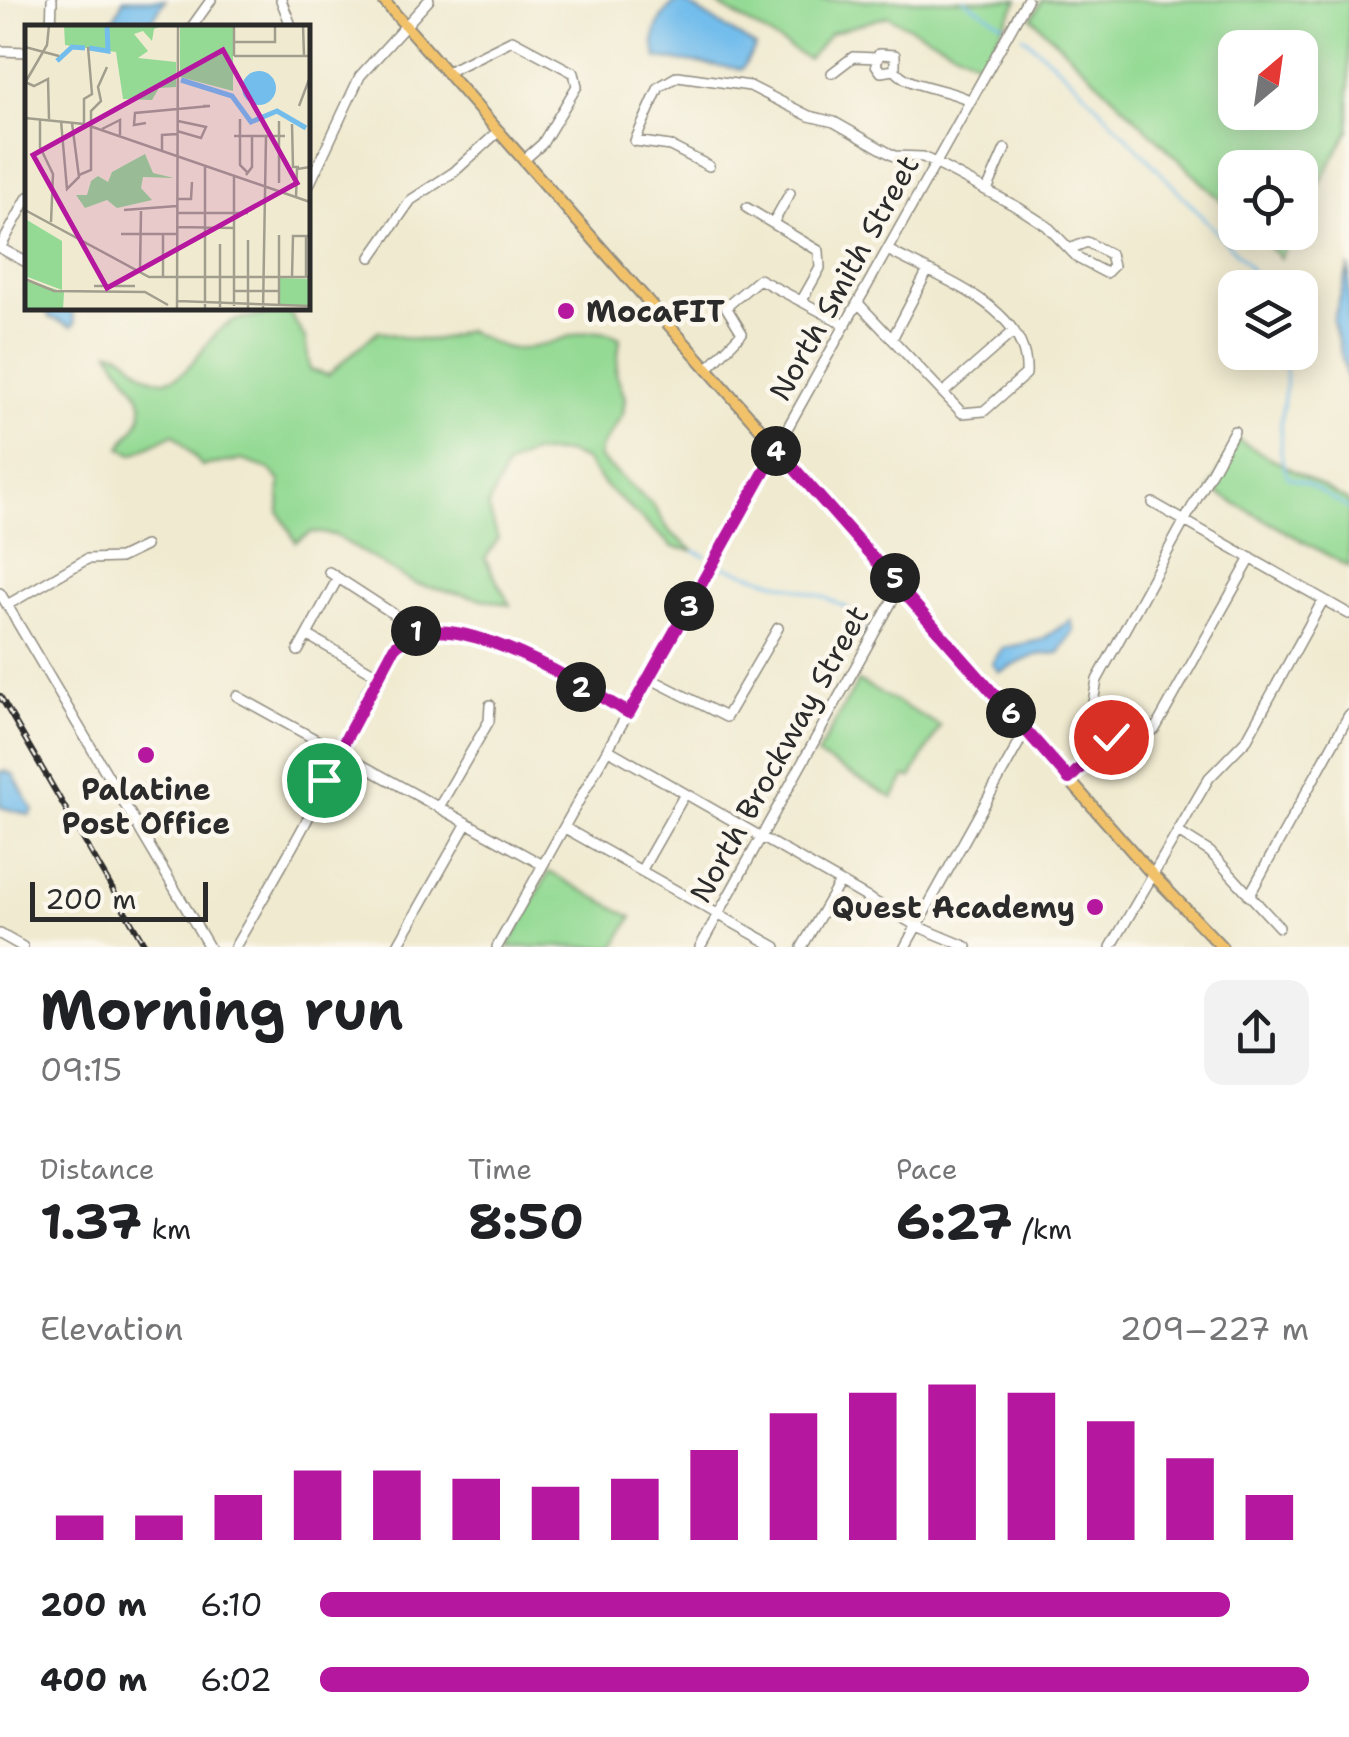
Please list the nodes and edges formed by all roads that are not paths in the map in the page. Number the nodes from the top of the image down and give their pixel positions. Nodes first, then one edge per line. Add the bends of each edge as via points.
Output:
1 (52, 0) edge
2 (211, 0) edge
3 (281, 0) edge
4 (383, 0) edge
5 (429, 0) edge
6 (1028, 0) edge
7 (51, 25) edge
8 (193, 25) edge
9 (291, 25) edge
10 (408, 26) junction
11 (0, 51) edge
12 (25, 52) edge
13 (877, 58) junction
14 (895, 70) junction
15 (447, 72) junction
16 (832, 72) dead end
17 (971, 100) junction
18 (499, 131) junction
19 (1005, 150) dead end
20 (524, 160) junction
21 (937, 164) junction
22 (709, 166) dead end
23 (310, 183) edge
24 (987, 190) junction
25 (790, 194) dead end
26 (25, 202) edge
27 (746, 208) dead end
28 (774, 223) junction
29 (0, 248) edge
30 (1072, 248) junction
31 (888, 250) junction
32 (371, 257) dead end
33 (25, 261) edge
34 (927, 272) junction
35 (802, 300) junction
36 (858, 303) junction
37 (846, 324) junction
38 (1014, 331) junction
39 (892, 339) junction
40 (707, 369) junction
41 (943, 393) junction
42 (1234, 432) dead end
43 (777, 449) junction
44 (1153, 503) dead end
45 (1185, 520) junction
46 (145, 546) dead end
47 (1251, 558) junction
48 (902, 585) junction
49 (0, 594) edge
50 (1323, 600) junction
51 (7, 605) junction
52 (1349, 614) edge
53 (778, 628) dead end
54 (413, 632) junction
55 (307, 635) junction
56 (298, 652) dead end
57 (379, 676) junction
58 (649, 678) junction
59 (237, 696) dead end
60 (490, 705) dead end
61 (629, 713) junction
62 (1349, 715) edge
63 (1026, 730) junction
64 (1111, 737) junction
65 (608, 750) junction
66 (336, 752) junction
67 (1069, 779) junction
68 (685, 794) junction
69 (440, 808) junction
70 (467, 823) junction
71 (566, 828) junction
72 (1178, 832) junction
73 (761, 837) junction
74 (544, 865) junction
75 (641, 871) junction
76 (1152, 874) junction
77 (840, 882) junction
78 (1249, 896) junction
79 (718, 915) junction
80 (917, 926) junction
81 (1279, 927) dead end
82 (0, 934) edge
83 (23, 947) edge
84 (208, 947) edge
85 (236, 947) edge
86 (397, 947) edge
87 (497, 947) edge
88 (700, 947) edge
89 (776, 947) edge
90 (802, 947) edge
91 (905, 947) edge
92 (967, 947) edge
93 (1111, 947) edge
94 (1222, 947) edge

1 - 7 street
2 - 8 street
3 - 9 street
4 - 10 main road
5 - 10 street
6 - 17 street, North Smith Street
10 - 15 main road
10 - 23 street via 360,76
11 - 12 street
13 - 14 street via 880,72
13 - 14 street via 892,52
13 - 16 street via 852,57
14 - 17 street via 909,84 950,89
15 - 18 main road
15 - 20 street via 512,40 574,72 577,86 542,144
17 - 21 street, North Smith Street
18 - 20 main road
18 - 32 street via 410,200
19 - 24 street
20 - 40 main road
21 - 22 street via 894,156 750,86 678,76 659,87 635,141 670,146
21 - 24 street
21 - 31 street, North Smith Street
24 - 30 street
25 - 28 street
26 - 29 street
27 - 28 street
28 - 35 street via 822,258
29 - 33 street
30 - 30 street via 1087,242 1110,254 1114,266 1106,272
31 - 34 street
31 - 36 street, North Smith Street
34 - 38 street via 999,312
34 - 39 street
35 - 37 street
35 - 40 street via 753,281 726,307 742,333
36 - 37 street, North Smith Street
36 - 39 street
37 - 43 street, North Smith Street
38 - 41 street
38 - 41 street via 1027,354 1026,374 984,411 962,413
39 - 41 street
40 - 43 main road
42 - 45 street
43 - 48 main road
43 - 58 street, North Smith Street
44 - 45 street
45 - 47 street
45 - 64 street via 1094,688 1092,708
46 - 51 street via 120,558 86,559
47 - 50 street
47 - 64 street via 1155,729 1128,743
48 - 63 main road
48 - 73 street, North Brockway Street
49 - 51 street
50 - 52 street
50 - 72 street via 1247,739 1209,778
51 - 84 street
53 - 58 street via 726,717
54 - 55 street via 334,575
54 - 57 street via 394,648
54 - 61 street via 466,635 524,656
55 - 56 street
55 - 57 street
57 - 66 street
58 - 61 street, North Smith Street
59 - 66 street
60 - 69 street via 489,720
61 - 65 street, North Smith Street
62 - 78 street
63 - 67 main road
63 - 80 street
64 - 67 street
65 - 68 street
65 - 71 street, North Smith Street
66 - 69 street
66 - 85 street via 318,800
67 - 76 main road
68 - 73 street
68 - 75 street
69 - 70 street
70 - 74 street
70 - 86 street
71 - 74 street, North Smith Street
71 - 75 street
72 - 76 street
72 - 78 street via 1210,852
73 - 77 street
73 - 79 street, North Brockway Street
74 - 87 street, North Smith Street
75 - 79 street
76 - 93 street
76 - 94 main road
77 - 80 street
77 - 90 street
78 - 81 street
79 - 88 street, North Brockway Street
79 - 89 street
80 - 91 street
80 - 92 street
82 - 83 street

